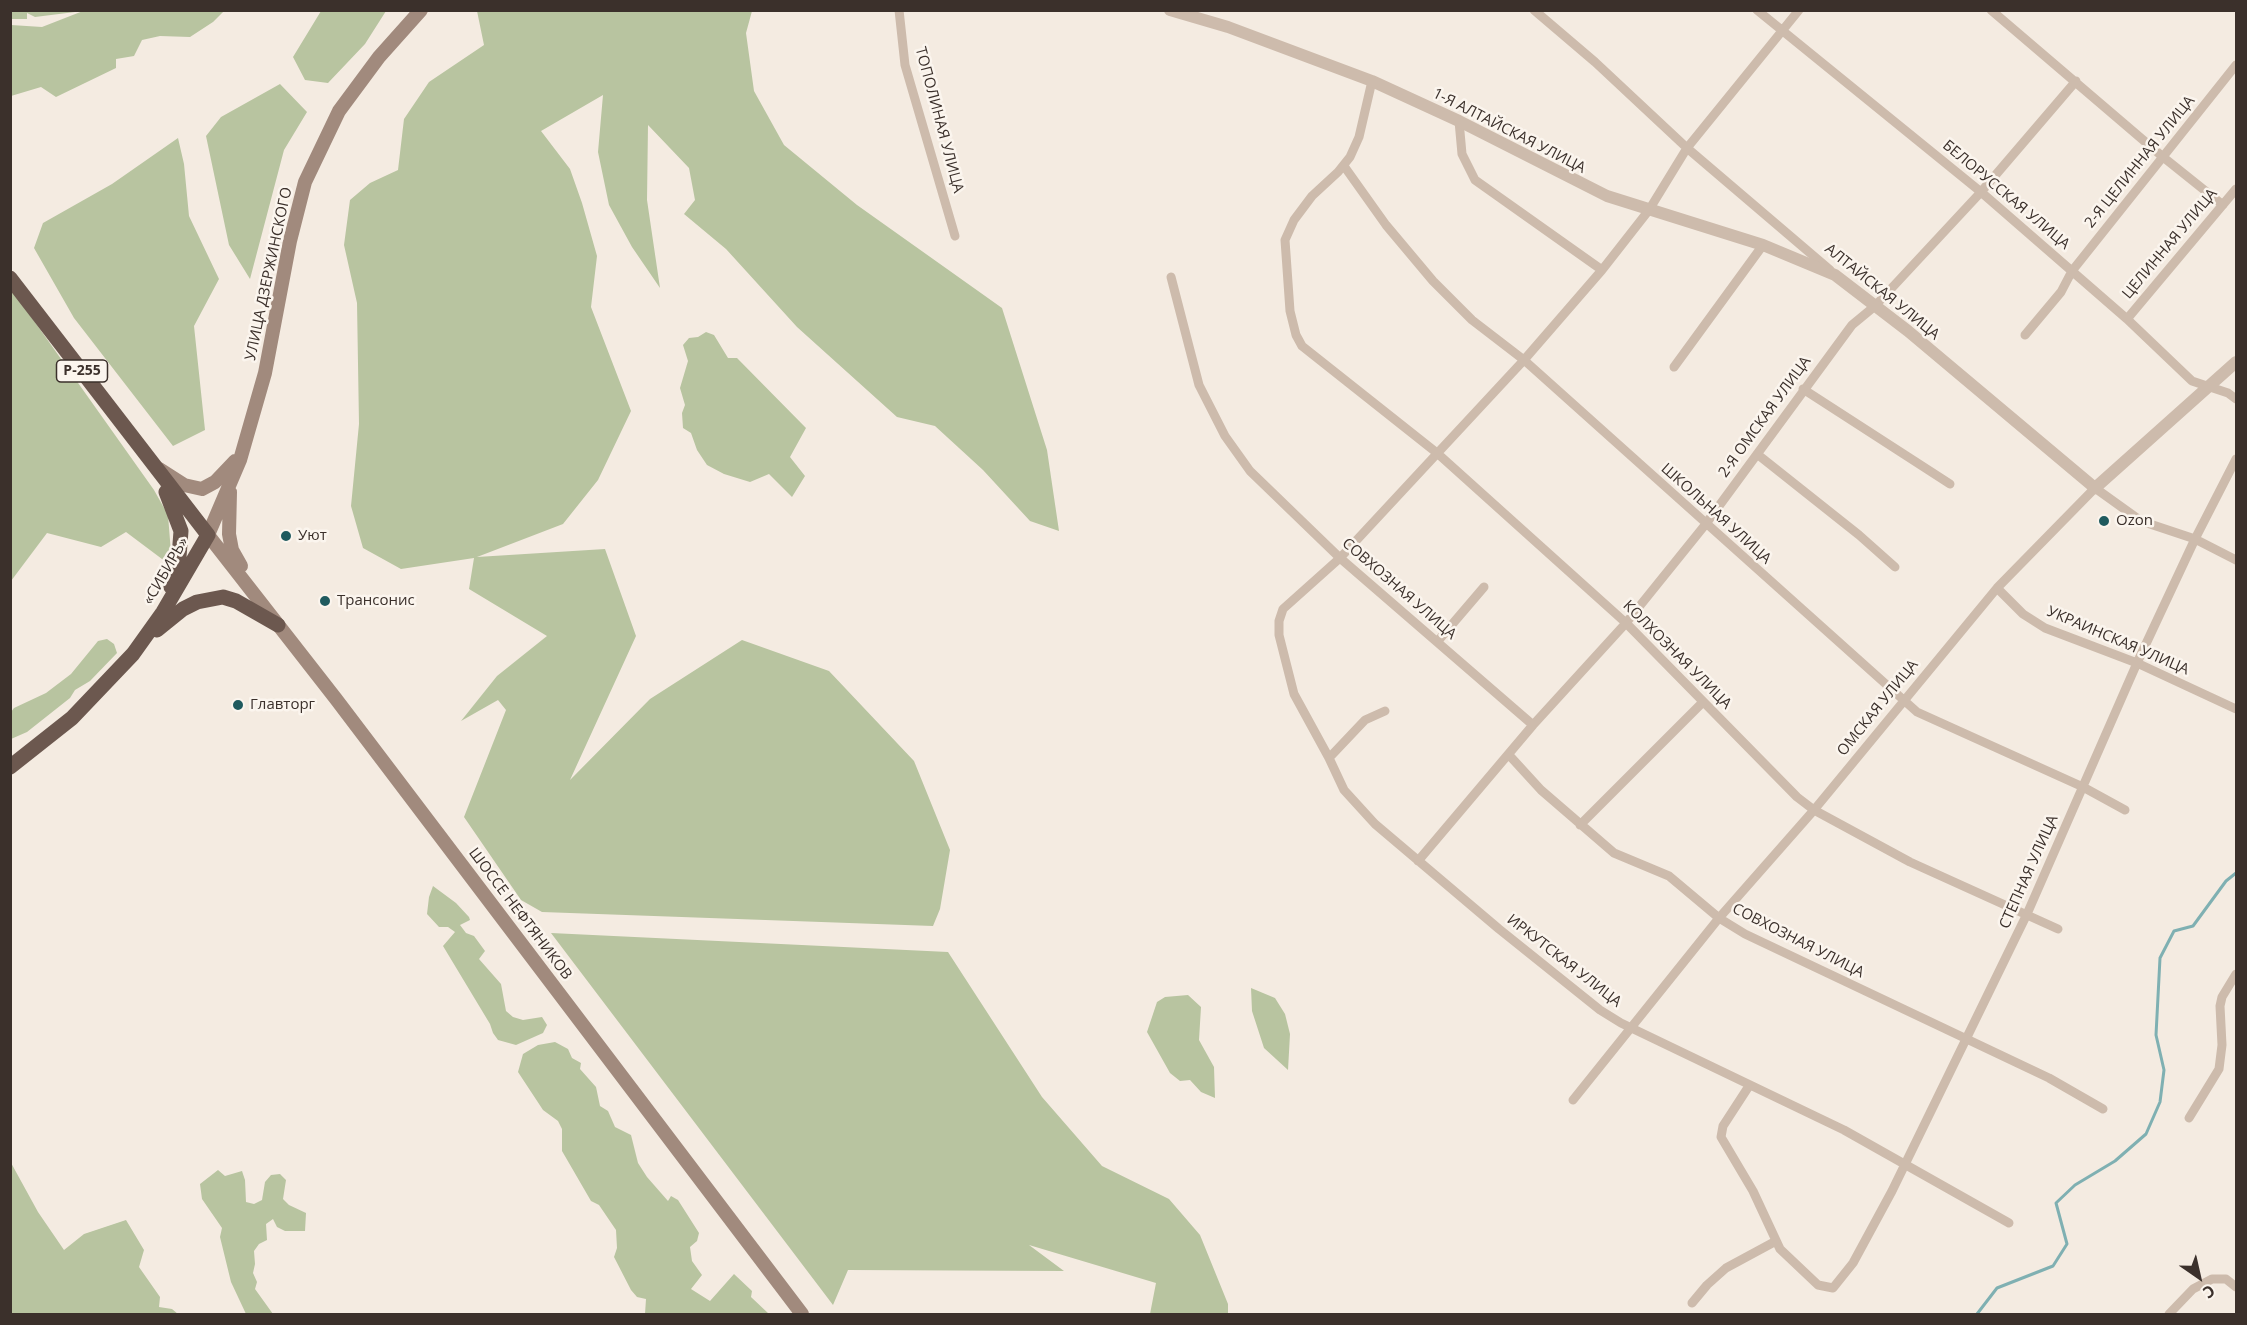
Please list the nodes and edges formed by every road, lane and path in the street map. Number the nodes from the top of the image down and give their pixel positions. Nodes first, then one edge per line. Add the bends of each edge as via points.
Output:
1 (422, 10) edge
2 (899, 10) edge
3 (1170, 10) edge
4 (1534, 10) edge
5 (1757, 10) edge
6 (1799, 10) edge
7 (1991, 10) edge
8 (1782, 31) junction
9 (2236, 65) edge
10 (1372, 81) junction
11 (2076, 81) junction
12 (1459, 121) junction
13 (1687, 148) junction
14 (2163, 158) junction
15 (1344, 166) junction
16 (2236, 189) edge
17 (1981, 192) junction
18 (2223, 205) junction
19 (1649, 210) junction
20 (955, 237) dead end
21 (1763, 245) junction
22 (1602, 270) junction
23 (2072, 271) junction
24 (1835, 275) junction
25 (1171, 277) dead end
26 (10, 278) edge
27 (1875, 306) junction
28 (2127, 319) junction
29 (2025, 335) dead end
30 (1524, 360) junction
31 (2236, 362) edge
32 (1674, 367) dead end
33 (2208, 387) junction
34 (1803, 389) junction
35 (2236, 399) edge
36 (1437, 453) junction
37 (1757, 454) junction
38 (241, 455) junction
39 (2236, 459) edge
40 (153, 465) junction
41 (231, 480) junction
42 (1950, 484) dead end
43 (2095, 488) junction
44 (1705, 525) junction
45 (208, 535) junction
46 (2194, 539) junction
47 (1340, 558) junction
48 (2236, 560) edge
49 (1895, 567) dead end
50 (1484, 587) dead end
51 (1997, 588) junction
52 (265, 607) junction
53 (163, 612) junction
54 (1626, 623) junction
55 (278, 625) junction
56 (145, 639) junction
57 (1437, 642) junction
58 (2137, 663) junction
59 (1903, 700) junction
60 (1703, 702) junction
61 (2236, 709) edge
62 (1385, 711) dead end
63 (1533, 725) junction
64 (1509, 755) junction
65 (1329, 758) junction
66 (10, 767) edge
67 (2083, 787) junction
68 (1814, 810) junction
69 (2125, 810) dead end
70 (1580, 825) junction
71 (1418, 861) junction
72 (2027, 914) junction
73 (1719, 918) junction
74 (2058, 929) dead end
75 (2236, 974) edge
76 (1632, 1028) junction
77 (1965, 1040) junction
78 (1749, 1086) junction
79 (1573, 1100) dead end
80 (2103, 1109) dead end
81 (2189, 1118) dead end
82 (1903, 1166) junction
83 (2009, 1222) dead end
84 (1776, 1240) junction
85 (2236, 1287) edge
86 (1692, 1303) dead end
87 (802, 1314) edge
88 (2169, 1314) edge

1 - 38 main road, УЛИЦА ДЗЕРЖИНСКОГО via 379,57 339,111 305,182 265,373
2 - 20 street, ТОПОЛИНАЯ УЛИЦА via 905,65
3 - 10 street, 1-Я АЛТАЙСКАЯ УЛИЦА via 1228,27
4 - 13 street, АЛТАЙСКАЯ УЛИЦА
5 - 8 street, БЕЛОРУССКАЯ УЛИЦА
6 - 8 street
7 - 11 street
8 - 13 street
8 - 17 street, БЕЛОРУССКАЯ УЛИЦА
9 - 14 street, 2-Я ЦЕЛИННАЯ УЛИЦА
10 - 12 street, 1-Я АЛТАЙСКАЯ УЛИЦА
10 - 15 street via 1359,137
11 - 14 street
11 - 17 street, 2-Я ОМСКАЯ УЛИЦА
12 - 19 street, 1-Я АЛТАЙСКАЯ УЛИЦА via 1590,188
12 - 22 street via 1462,154 1475,180
13 - 19 street
13 - 24 street, АЛТАЙСКАЯ УЛИЦА
14 - 18 street
14 - 23 street, 2-Я ЦЕЛИННАЯ УЛИЦА
15 - 30 street, ШКОЛЬНАЯ УЛИЦА via 1433,281 1472,320
15 - 36 street, КОЛХОЗНАЯ УЛИЦА via 1312,196 1285,240 1290,311 1296,335 1308,351
16 - 18 street, ЦЕЛИННАЯ УЛИЦА
17 - 23 street, БЕЛОРУССКАЯ УЛИЦА
17 - 27 street, 2-Я ОМСКАЯ УЛИЦА
18 - 28 street, ЦЕЛИННАЯ УЛИЦА
19 - 21 street, 1-Я АЛТАЙСКАЯ УЛИЦА
19 - 22 street
21 - 24 street, 1-Я АЛТАЙСКАЯ УЛИЦА
21 - 32 street
22 - 30 street
23 - 28 street, БЕЛОРУССКАЯ УЛИЦА
23 - 29 street, 2-Я ЦЕЛИННАЯ УЛИЦА via 2061,292
24 - 27 street, АЛТАЙСКАЯ УЛИЦА
25 - 47 street, СОВХОЗНАЯ УЛИЦА via 1199,385 1225,436 1250,471
26 - 40 highway, Р-255
27 - 34 street, 2-Я ОМСКАЯ УЛИЦА via 1852,325
27 - 43 street, АЛТАЙСКАЯ УЛИЦА
28 - 33 street, БЕЛОРУССКАЯ УЛИЦА via 2192,381
30 - 36 street
30 - 44 street, ШКОЛЬНАЯ УЛИЦА
31 - 33 street, ОМСКАЯ УЛИЦА
33 - 35 street, БЕЛОРУССКАЯ УЛИЦА
33 - 43 street, ОМСКАЯ УЛИЦА
34 - 37 street, 2-Я ОМСКАЯ УЛИЦА
34 - 42 street
36 - 47 street
36 - 54 street, КОЛХОЗНАЯ УЛИЦА
37 - 44 street, 2-Я ОМСКАЯ УЛИЦА
37 - 49 street
38 - 40 main road via 215,482 202,489 184,485
38 - 41 main road, УЛИЦА ДЗЕРЖИНСКОГО
39 - 46 street, СТЕПНАЯ УЛИЦА
40 - 45 highway, «СИБИРЬ» / Р-255
40 - 53 highway via 181,531 179,557
41 - 45 main road, УЛИЦА ДЗЕРЖИНСКОГО
41 - 52 main road via 228,528 232,550
43 - 46 street, АЛТАЙСКАЯ УЛИЦА via 2141,521
43 - 51 street, ОМСКАЯ УЛИЦА
44 - 54 street, 2-Я ОМСКАЯ УЛИЦА
44 - 59 street, ШКОЛЬНАЯ УЛИЦА
45 - 52 main road, ШОССЕ НЕФТЯНИКОВ
45 - 53 highway, «СИБИРЬ»
46 - 48 street, АЛТАЙСКАЯ УЛИЦА
46 - 58 street, СТЕПНАЯ УЛИЦА
47 - 57 street, СОВХОЗНАЯ УЛИЦА
47 - 65 street, ИРКУТСКАЯ УЛИЦА via 1283,609 1279,621 1294,694
50 - 57 street
51 - 58 street, УКРАИНСКАЯ УЛИЦА via 2035,623
51 - 59 street, ОМСКАЯ УЛИЦА
52 - 55 main road, ШОССЕ НЕФТЯНИКОВ
53 - 56 highway, «СИБИРЬ»
54 - 60 street, КОЛХОЗНАЯ УЛИЦА
54 - 63 street, 2-Я ОМСКАЯ УЛИЦА
55 - 56 highway via 236,600 210,598 183,609
55 - 87 main road, ШОССЕ НЕФТЯНИКОВ
56 - 66 highway via 72,718
57 - 63 street, СОВХОЗНАЯ УЛИЦА
58 - 61 street, УКРАИНСКАЯ УЛИЦА
58 - 67 street, СТЕПНАЯ УЛИЦА
59 - 67 street, ШКОЛЬНАЯ УЛИЦА via 1935,722
59 - 68 street, ОМСКАЯ УЛИЦА
60 - 68 street, КОЛХОЗНАЯ УЛИЦА
60 - 70 street
62 - 65 street via 1365,720
63 - 64 street, 2-Я ОМСКАЯ УЛИЦА
64 - 70 street, СОВХОЗНАЯ УЛИЦА
64 - 71 street, 2-Я ОМСКАЯ УЛИЦА
65 - 71 street, ИРКУТСКАЯ УЛИЦА via 1344,790 1375,824
67 - 69 street, ШКОЛЬНАЯ УЛИЦА
67 - 72 street, СТЕПНАЯ УЛИЦА
68 - 72 street, КОЛХОЗНАЯ УЛИЦА via 1910,862
68 - 73 street, ОМСКАЯ УЛИЦА
70 - 73 street, СОВХОЗНАЯ УЛИЦА via 1614,853 1669,876
71 - 76 street, ИРКУТСКАЯ УЛИЦА via 1600,1010
72 - 74 street, КОЛХОЗНАЯ УЛИЦА
72 - 77 street, СТЕПНАЯ УЛИЦА
73 - 76 street, ОМСКАЯ УЛИЦА
73 - 77 street, СОВХОЗНАЯ УЛИЦА via 1754,939
75 - 81 street via 2220,1006 2219,1069
76 - 78 street, ИРКУТСКАЯ УЛИЦА
76 - 79 street, ОМСКАЯ УЛИЦА
77 - 80 street, СОВХОЗНАЯ УЛИЦА via 2049,1078
77 - 82 street, СТЕПНАЯ УЛИЦА
78 - 82 street, ИРКУТСКАЯ УЛИЦА via 1844,1130
78 - 84 street via 1722,1126 1722,1137
82 - 83 street, ИРКУТСКАЯ УЛИЦА
82 - 84 street, СТЕПНАЯ УЛИЦА via 1853,1263 1833,1288 1818,1285 1791,1261
84 - 86 street via 1726,1268
85 - 88 street via 2226,1280 2212,1279 2193,1289

